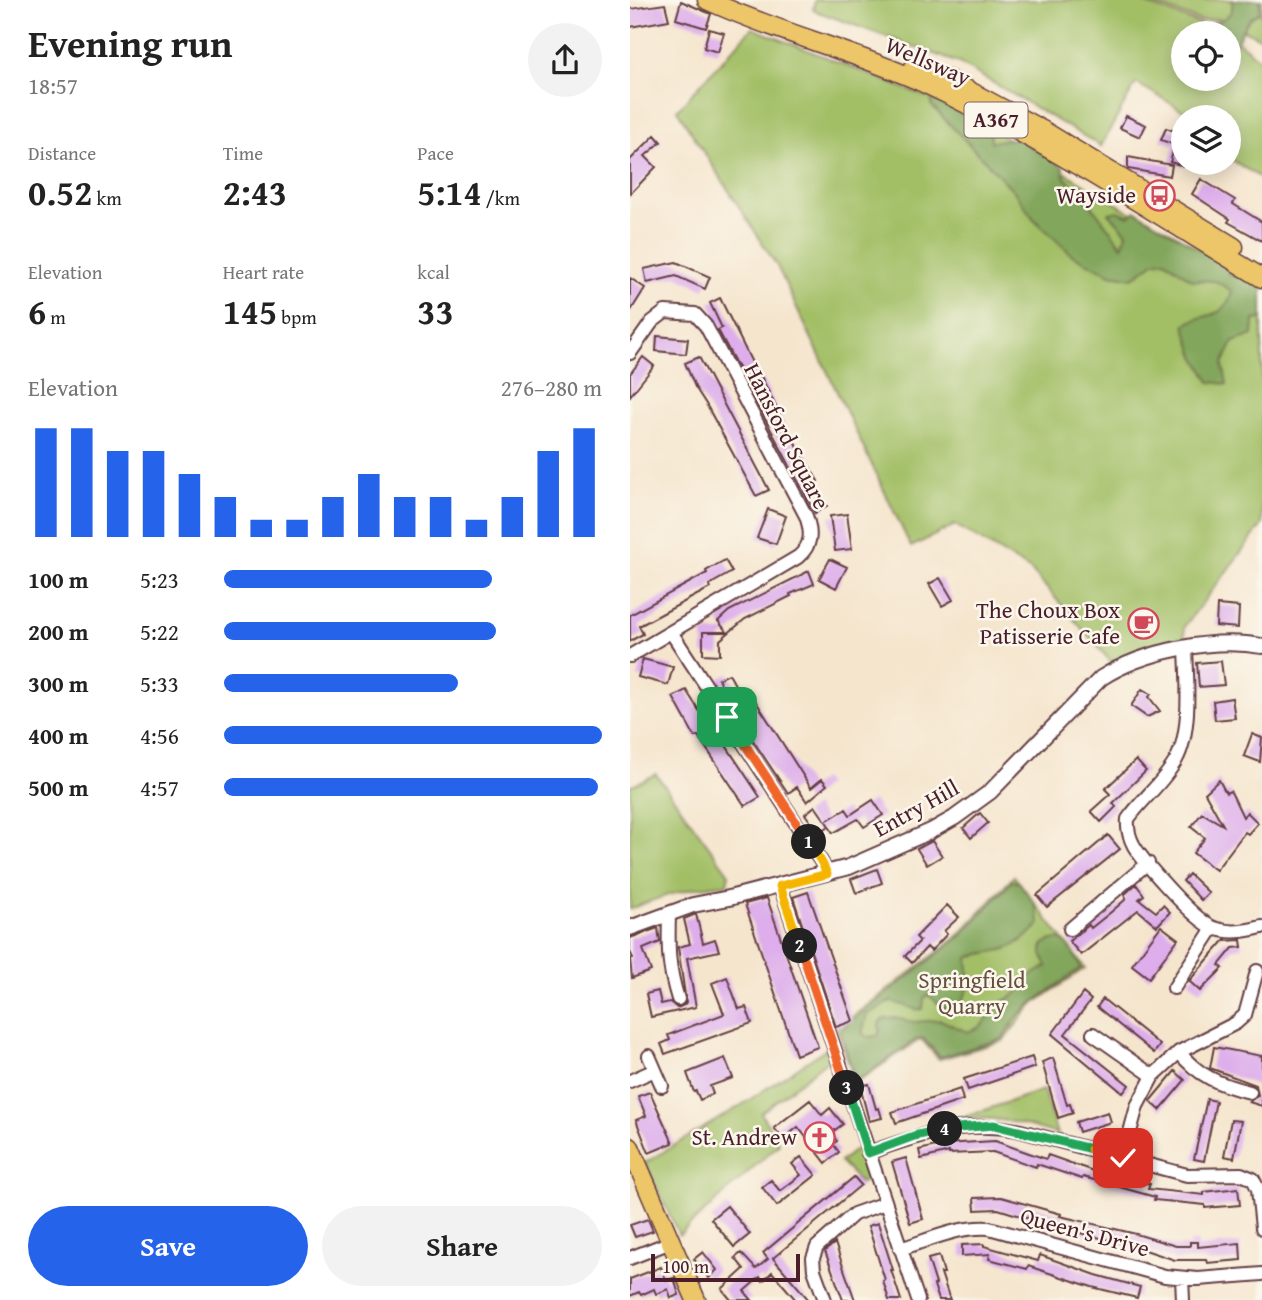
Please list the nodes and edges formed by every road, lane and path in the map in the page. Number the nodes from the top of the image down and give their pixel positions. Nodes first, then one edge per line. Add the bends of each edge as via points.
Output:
1 (708, 0) edge
2 (738, 0) edge
3 (1017, 124) junction
4 (1262, 264) edge
5 (1262, 278) edge
6 (630, 353) edge
7 (671, 632) junction
8 (1262, 646) edge
9 (1186, 648) junction
10 (630, 656) edge
11 (1148, 863) junction
12 (827, 874) junction
13 (780, 886) junction
14 (669, 914) junction
15 (1262, 927) edge
16 (630, 928) edge
17 (1213, 928) junction
18 (1070, 929) dead end
19 (1257, 971) dead end
20 (1174, 988) dead end
21 (678, 999) dead end
22 (1255, 1004) edge
23 (1093, 1034) dead end
24 (1179, 1052) junction
25 (649, 1056) dead end
26 (655, 1070) junction
27 (1153, 1076) junction
28 (630, 1081) edge
29 (662, 1086) dead end
30 (1250, 1092) dead end
31 (630, 1147) edge
32 (868, 1153) junction
33 (1123, 1158) junction
34 (1257, 1178) edge
35 (885, 1203) junction
36 (1262, 1228) edge
37 (671, 1242) junction
38 (900, 1249) junction
39 (630, 1258) edge
40 (1262, 1274) edge
41 (1182, 1278) junction
42 (696, 1300) edge
43 (825, 1300) edge
44 (918, 1300) edge
45 (1183, 1300) edge

1 - 3 main road, Wellsway / A367
2 - 3 main road, Wellsway / A367 via 948,80
3 - 4 main road, Wellsway / A367
3 - 5 main road, Wellsway / A367
6 - 7 street, Hansford Square via 665,312 695,314 706,326 810,526 808,544 798,557
7 - 10 street, Hansford Square
7 - 12 street
8 - 9 street, Entry Hill via 1223,642
9 - 11 street via 1181,747 1128,820 1129,836
9 - 12 street, Entry Hill via 1126,664 1101,678 990,792 954,818
11 - 17 street via 1174,894
11 - 18 street
12 - 13 street, Entry Hill
13 - 14 street, Entry Hill
13 - 32 street
14 - 16 street, Entry Hill
14 - 21 street via 668,962
15 - 17 street via 1237,932
17 - 20 street
19 - 22 street
22 - 24 street via 1236,1023
23 - 27 street
24 - 27 street
24 - 30 street via 1208,1079
25 - 26 street
26 - 28 street
26 - 29 street
27 - 33 street via 1137,1106
31 - 37 main road
32 - 33 street via 951,1127 994,1125
32 - 35 street
33 - 34 street via 1187,1175
34 - 36 street
35 - 38 street
35 - 43 street via 853,1214 817,1247 814,1270
37 - 39 street
37 - 42 main road
38 - 41 street, Queen's Drive via 967,1228 989,1228
38 - 44 street
40 - 41 street, Queen's Drive
41 - 45 street

